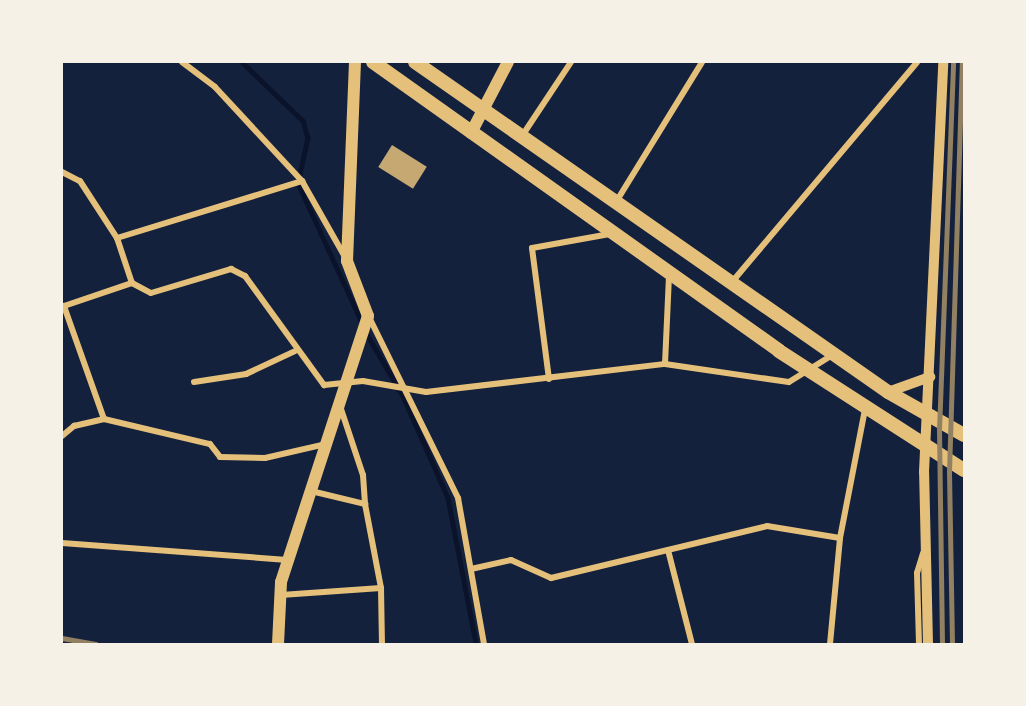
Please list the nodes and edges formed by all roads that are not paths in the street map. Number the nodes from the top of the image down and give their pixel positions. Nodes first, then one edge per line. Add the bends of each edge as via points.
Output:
1 (182, 62) edge
2 (355, 62) edge
3 (373, 62) edge
4 (415, 62) edge
5 (508, 62) edge
6 (571, 62) edge
7 (702, 62) edge
8 (917, 62) edge
9 (943, 62) edge
10 (484, 111) junction
11 (471, 133) junction
12 (522, 136) junction
13 (62, 172) edge
14 (304, 185) junction
15 (616, 203) junction
16 (617, 233) junction
17 (117, 238) junction
18 (347, 261) junction
19 (669, 273) junction
20 (132, 283) junction
21 (730, 284) junction
22 (368, 318) junction
23 (295, 351) junction
24 (834, 354) junction
25 (664, 364) junction
26 (809, 371) junction
27 (930, 377) junction
28 (549, 379) junction
29 (356, 381) junction
30 (194, 382) dead end
31 (403, 389) junction
32 (888, 392) junction
33 (338, 397) junction
34 (865, 409) junction
35 (927, 416) junction
36 (104, 419) junction
37 (964, 435) edge
38 (62, 436) edge
39 (329, 443) junction
40 (925, 447) junction
41 (964, 470) edge
42 (310, 490) junction
43 (365, 504) junction
44 (840, 538) junction
45 (926, 542) junction
46 (62, 543) edge
47 (668, 550) junction
48 (287, 560) junction
49 (471, 569) junction
50 (381, 588) junction
51 (281, 596) junction
52 (830, 644) edge
53 (279, 645) edge
54 (382, 645) edge
55 (484, 645) edge
56 (692, 645) edge
57 (836, 645) edge
58 (919, 645) edge
59 (928, 645) edge

1 - 14 street via 215,87
2 - 18 main road
3 - 11 main road
4 - 10 main road
5 - 10 main road
6 - 12 street
7 - 15 street
8 - 21 street
9 - 27 street
10 - 11 main road
10 - 12 main road
11 - 16 main road
12 - 15 main road
13 - 17 street via 80,181
14 - 17 street
14 - 18 street
15 - 21 main road
16 - 19 main road
16 - 28 street via 532,248
17 - 20 street
18 - 22 main road
19 - 25 street
19 - 26 main road
20 - 23 street via 151,293 231,269 245,276
20 - 36 street via 64,306
21 - 24 main road
22 - 29 main road
22 - 31 street
23 - 29 street via 324,385
23 - 30 street via 246,374
24 - 26 street
24 - 32 main road
25 - 26 street via 789,382
25 - 28 street
26 - 34 main road
27 - 32 street
27 - 35 street
28 - 31 street
29 - 31 street
29 - 33 main road
31 - 49 street via 458,498
32 - 35 main road
33 - 39 main road
33 - 43 street via 363,475
34 - 40 main road
34 - 44 street
35 - 37 main road
35 - 40 street
36 - 38 street via 74,426
36 - 39 street via 210,444 220,457 265,458
39 - 42 main road
40 - 41 main road
40 - 45 street
42 - 43 street
42 - 48 main road
43 - 50 street
44 - 47 street via 768,526
44 - 52 street
45 - 58 street via 917,573
45 - 59 street
46 - 48 street
47 - 49 street via 551,578 511,560
47 - 56 street
48 - 51 main road
49 - 55 street
50 - 51 street
50 - 54 street
51 - 53 main road
52 - 57 street

